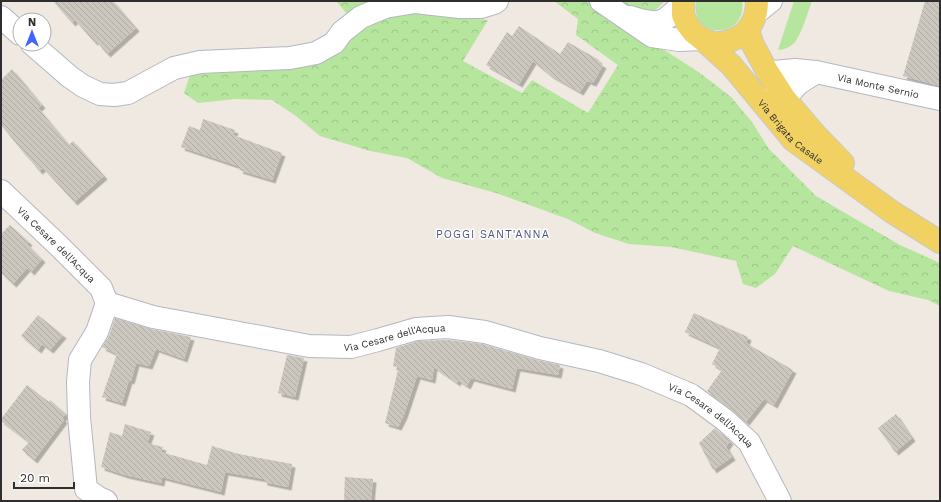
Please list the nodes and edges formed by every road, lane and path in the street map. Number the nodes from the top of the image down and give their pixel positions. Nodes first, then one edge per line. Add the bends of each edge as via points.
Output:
1 (497, 1) edge
2 (601, 1) edge
3 (682, 3) edge
4 (758, 11) edge
5 (621, 14) junction
6 (1, 17) edge
7 (12, 27) edge
8 (702, 39) junction
9 (41, 52) edge
10 (767, 72) junction
11 (816, 72) junction
12 (785, 99) junction
13 (940, 99) edge
14 (1, 191) edge
15 (892, 212) junction
16 (940, 242) edge
17 (107, 303) junction
18 (106, 501) edge
19 (780, 501) edge

1 - 9 street via 481,7 415,2 385,7 360,17 342,32 334,44 316,54 290,58 200,62 174,68 128,93 114,96 100,94 83,86
2 - 5 street
3 - 5 street via 661,21 644,22
3 - 8 main road, Via Brigata Casale via 687,24
4 - 8 main road, Via Brigata Casale via 738,38 714,43
4 - 10 main road, Via Brigata Casale via 752,45
5 - 8 street via 652,36 679,40
6 - 7 street
8 - 12 street via 728,57 765,99 776,102
8 - 15 main road, Via Brigata Casale via 730,65 793,140
10 - 11 street, Via Monte Sernio
10 - 12 main road, Via Brigata Casale
11 - 12 street via 797,85
11 - 13 street, Via Monte Sernio
12 - 15 main road, Via Brigata Casale via 815,134
14 - 17 street, Via Cesare dell'Acqua via 100,288
15 - 16 main road, Via Brigata Casale
17 - 18 street via 97,332 80,360 78,382 78,417 86,489
17 - 19 street, Via Cesare dell'Acqua via 153,317 309,346 351,347 416,329 448,327 485,332 599,361 641,374 690,395 725,420 749,442

